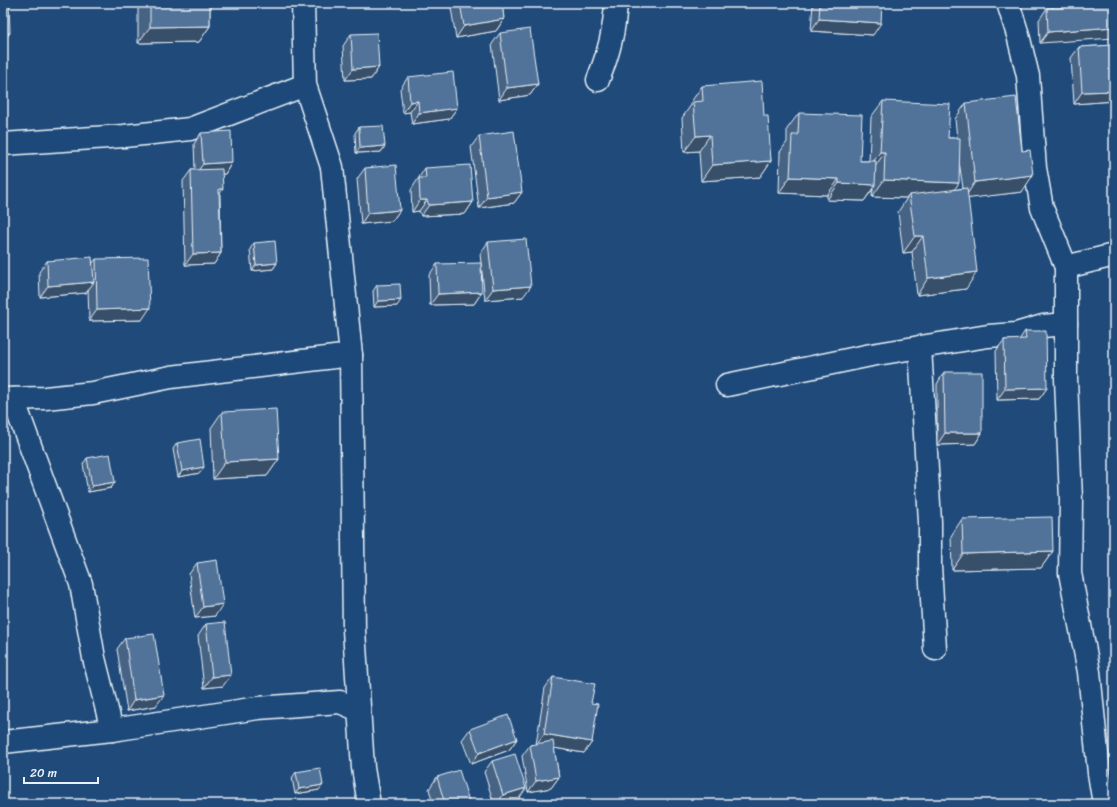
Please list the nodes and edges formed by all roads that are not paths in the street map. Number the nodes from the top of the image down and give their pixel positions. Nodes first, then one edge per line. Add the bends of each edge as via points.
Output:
1 (302, 3) edge
2 (616, 3) edge
3 (1008, 3) edge
4 (598, 80) dead end
5 (305, 85) junction
6 (3, 144) edge
7 (1114, 255) edge
8 (1066, 267) junction
9 (1066, 324) junction
10 (920, 347) junction
11 (351, 356) junction
12 (727, 385) dead end
13 (8, 399) edge
14 (935, 649) dead end
15 (359, 710) junction
16 (112, 730) junction
17 (3, 742) edge
18 (369, 804) edge
19 (1104, 804) edge

1 - 5 street
2 - 4 street via 610,46
3 - 8 street via 1028,76 1035,168 1042,208
5 - 6 street via 190,129
5 - 11 street via 332,167
7 - 8 street
8 - 9 street
9 - 10 street via 1043,326 1016,334
9 - 19 street via 1070,573 1089,672
10 - 12 street
10 - 14 street
11 - 13 street via 171,378 93,393
11 - 15 street via 354,630
13 - 16 street via 81,584 94,658
15 - 16 street via 340,702 258,708
15 - 18 street via 363,768
16 - 17 street

